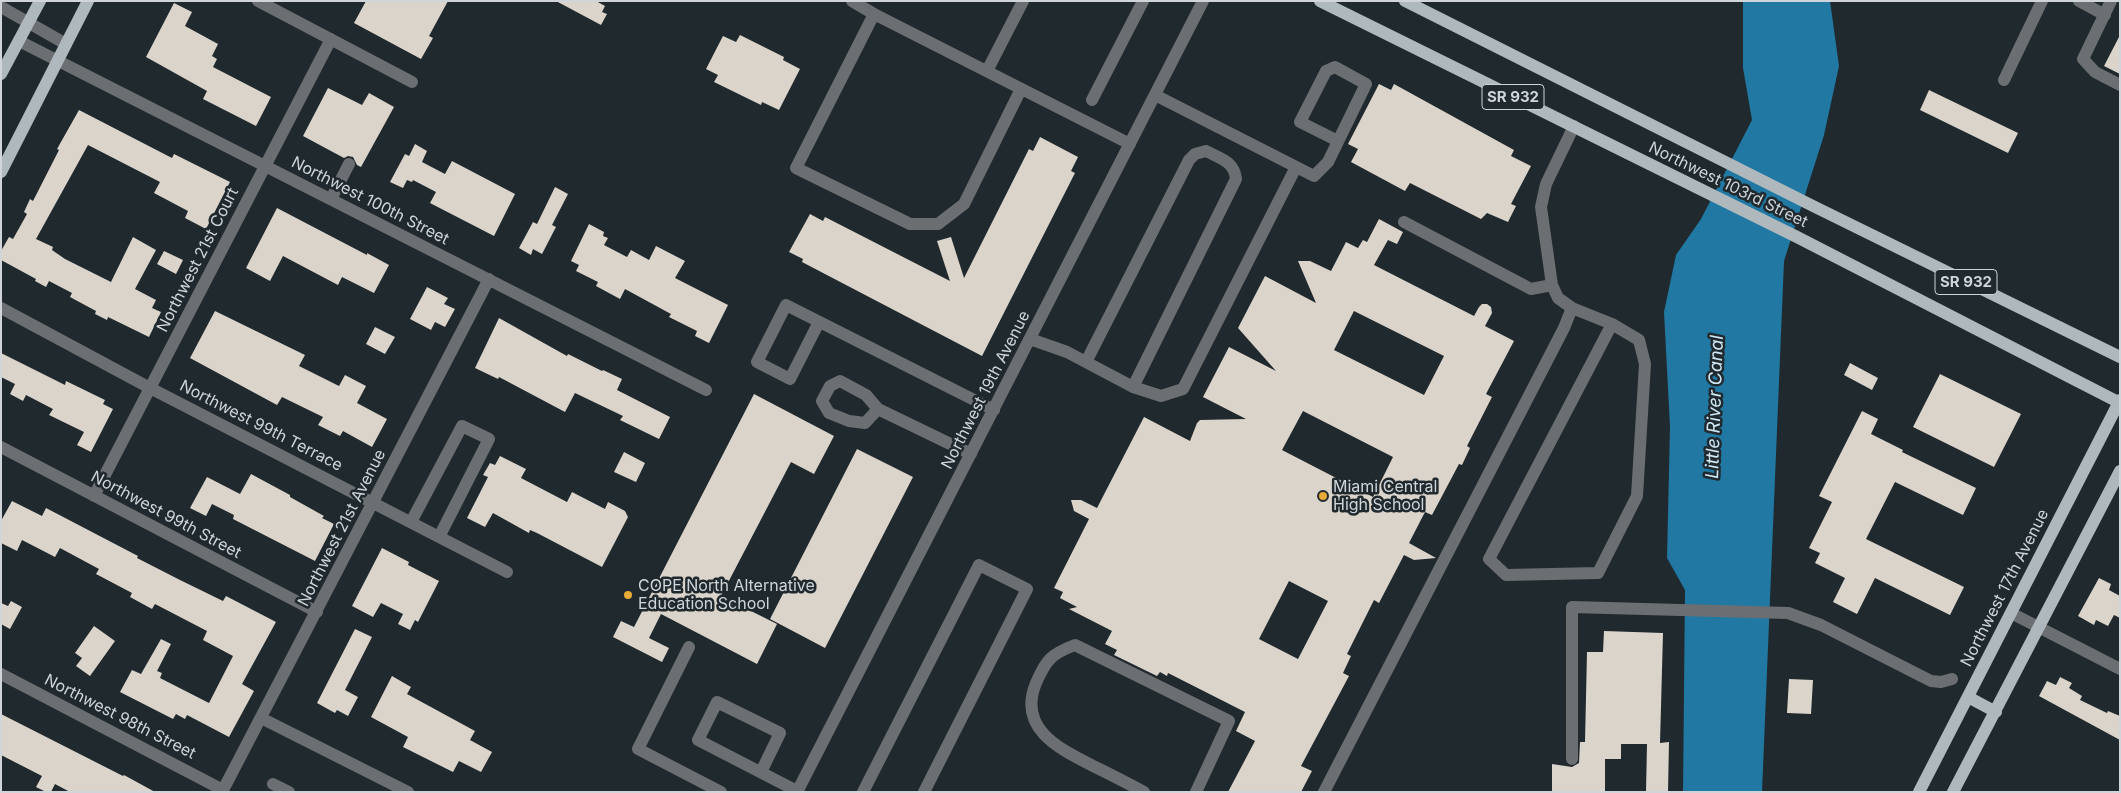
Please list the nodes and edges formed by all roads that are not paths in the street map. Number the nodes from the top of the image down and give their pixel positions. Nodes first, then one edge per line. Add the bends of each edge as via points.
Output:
1 (40, 1) edge
2 (88, 1) edge
3 (258, 1) edge
4 (852, 1) edge
5 (1023, 1) edge
6 (1143, 1) edge
7 (1203, 1) edge
8 (1320, 1) edge
9 (1405, 1) edge
10 (2042, 1) edge
11 (2079, 1) edge
12 (2111, 1) edge
13 (1, 7) edge
14 (874, 14) junction
15 (2105, 15) junction
16 (29, 23) junction
17 (330, 39) junction
18 (19, 41) junction
19 (66, 44) junction
20 (58, 61) junction
21 (987, 71) junction
22 (1, 74) edge
23 (2004, 80) dead end
24 (412, 82) dead end
25 (2120, 85) edge
26 (1021, 89) junction
27 (1155, 95) junction
28 (1092, 100) dead end
29 (1574, 126) junction
30 (1338, 141) junction
31 (1130, 144) junction
32 (349, 164) dead end
33 (265, 165) junction
34 (1296, 167) junction
35 (1, 172) edge
36 (331, 198) junction
37 (1404, 222) dead end
38 (489, 279) junction
39 (1552, 285) junction
40 (1, 308) edge
41 (1572, 308) junction
42 (819, 322) junction
43 (1612, 324) junction
44 (1030, 339) junction
45 (2120, 357) edge
46 (1086, 362) junction
47 (1133, 387) junction
48 (150, 388) junction
49 (706, 390) dead end
50 (2119, 402) edge
51 (878, 408) dead end
52 (994, 410) junction
53 (1, 447) edge
54 (971, 454) junction
55 (2120, 471) edge
56 (94, 496) junction
57 (373, 502) junction
58 (411, 522) junction
59 (439, 537) junction
60 (507, 572) dead end
61 (317, 612) junction
62 (2011, 613) junction
63 (2039, 627) junction
64 (689, 646) dead end
65 (2120, 669) edge
66 (1, 674) edge
67 (1952, 679) dead end
68 (1968, 696) junction
69 (1996, 712) junction
70 (261, 718) junction
71 (1572, 759) dead end
72 (761, 772) junction
73 (273, 784) dead end
74 (223, 791) edge
75 (798, 791) edge
76 (289, 792) edge
77 (408, 792) edge
78 (720, 792) edge
79 (864, 792) edge
80 (924, 792) edge
81 (1144, 792) edge
82 (1196, 792) edge
83 (1324, 792) edge
84 (1920, 792) edge
85 (1954, 792) edge

1 - 16 main road
2 - 19 main road
3 - 17 street
4 - 14 street
5 - 21 street
6 - 28 street
7 - 27 street, Northwest 19th Avenue
8 - 29 main road, Northwest 103rd Street / SR 932
9 - 45 main road, Northwest 103rd Street / SR 932
10 - 23 street
11 - 15 street
12 - 15 street
13 - 16 street
14 - 21 street
14 - 26 street via 796,168 910,224 938,224 964,204
15 - 25 street via 2083,59 2096,72
16 - 18 main road
16 - 19 street
17 - 24 street
17 - 33 street, Northwest 21st Court
18 - 20 street, Northwest 100th Street
18 - 22 main road
19 - 20 main road
20 - 33 street, Northwest 100th Street
20 - 35 main road
21 - 26 street
26 - 31 street
27 - 31 street, Northwest 19th Avenue
27 - 34 street
29 - 39 street via 1546,184 1541,207
29 - 50 main road, Northwest 103rd Street / SR 932
30 - 30 street via 1366,84 1335,68 1326,71 1300,122
30 - 34 street via 1328,162 1314,176
31 - 44 street, Northwest 19th Avenue
32 - 36 street
33 - 36 street, Northwest 100th Street
33 - 48 street, Northwest 21st Court
34 - 47 street via 1184,389 1161,396
36 - 38 street, Northwest 100th Street
37 - 39 street via 1531,289
38 - 49 street, Northwest 100th Street
38 - 57 street, Northwest 21st Avenue
39 - 41 street via 1558,298
40 - 48 street, Northwest 99th Terrace
41 - 43 street
41 - 83 street via 1560,337
42 - 42 street via 786,305 757,362 790,379
42 - 52 street
43 - 43 street via 1639,340 1645,364 1637,496 1598,573 1506,575 1489,559
44 - 46 street
44 - 52 street, Northwest 19th Avenue
46 - 47 street
46 - 47 street via 1188,160 1206,151 1228,162 1235,169 1236,179
48 - 56 street, Northwest 21st Court
48 - 57 street, Northwest 99th Terrace
50 - 62 main road, Northwest 17th Avenue
51 - 54 street
52 - 54 street, Northwest 19th Avenue
53 - 56 street, Northwest 99th Street
54 - 75 street, Northwest 19th Avenue
55 - 63 main road
56 - 61 street, Northwest 99th Street
57 - 58 street, Northwest 99th Terrace
57 - 61 street, Northwest 21st Avenue
58 - 59 street, Northwest 99th Terrace
58 - 59 street via 462,426 488,440
59 - 60 street, Northwest 99th Terrace
61 - 70 street, Northwest 21st Avenue
62 - 63 street
62 - 68 main road, Northwest 17th Avenue
63 - 65 street
63 - 69 main road
64 - 78 street via 638,749
66 - 74 street, Northwest 98th Street
67 - 71 street via 1932,681 1821,625 1788,613 1572,607
68 - 69 main road
68 - 84 main road, Northwest 17th Avenue
69 - 85 main road
70 - 74 street, Northwest 21st Avenue
70 - 77 street
72 - 72 street via 698,740 717,702 780,734
72 - 75 street
73 - 76 street
79 - 80 street via 979,565 1027,589
81 - 82 street via 1058,748 1043,735 1034,719 1031,702 1034,687 1044,663 1062,650 1075,645 1229,721

